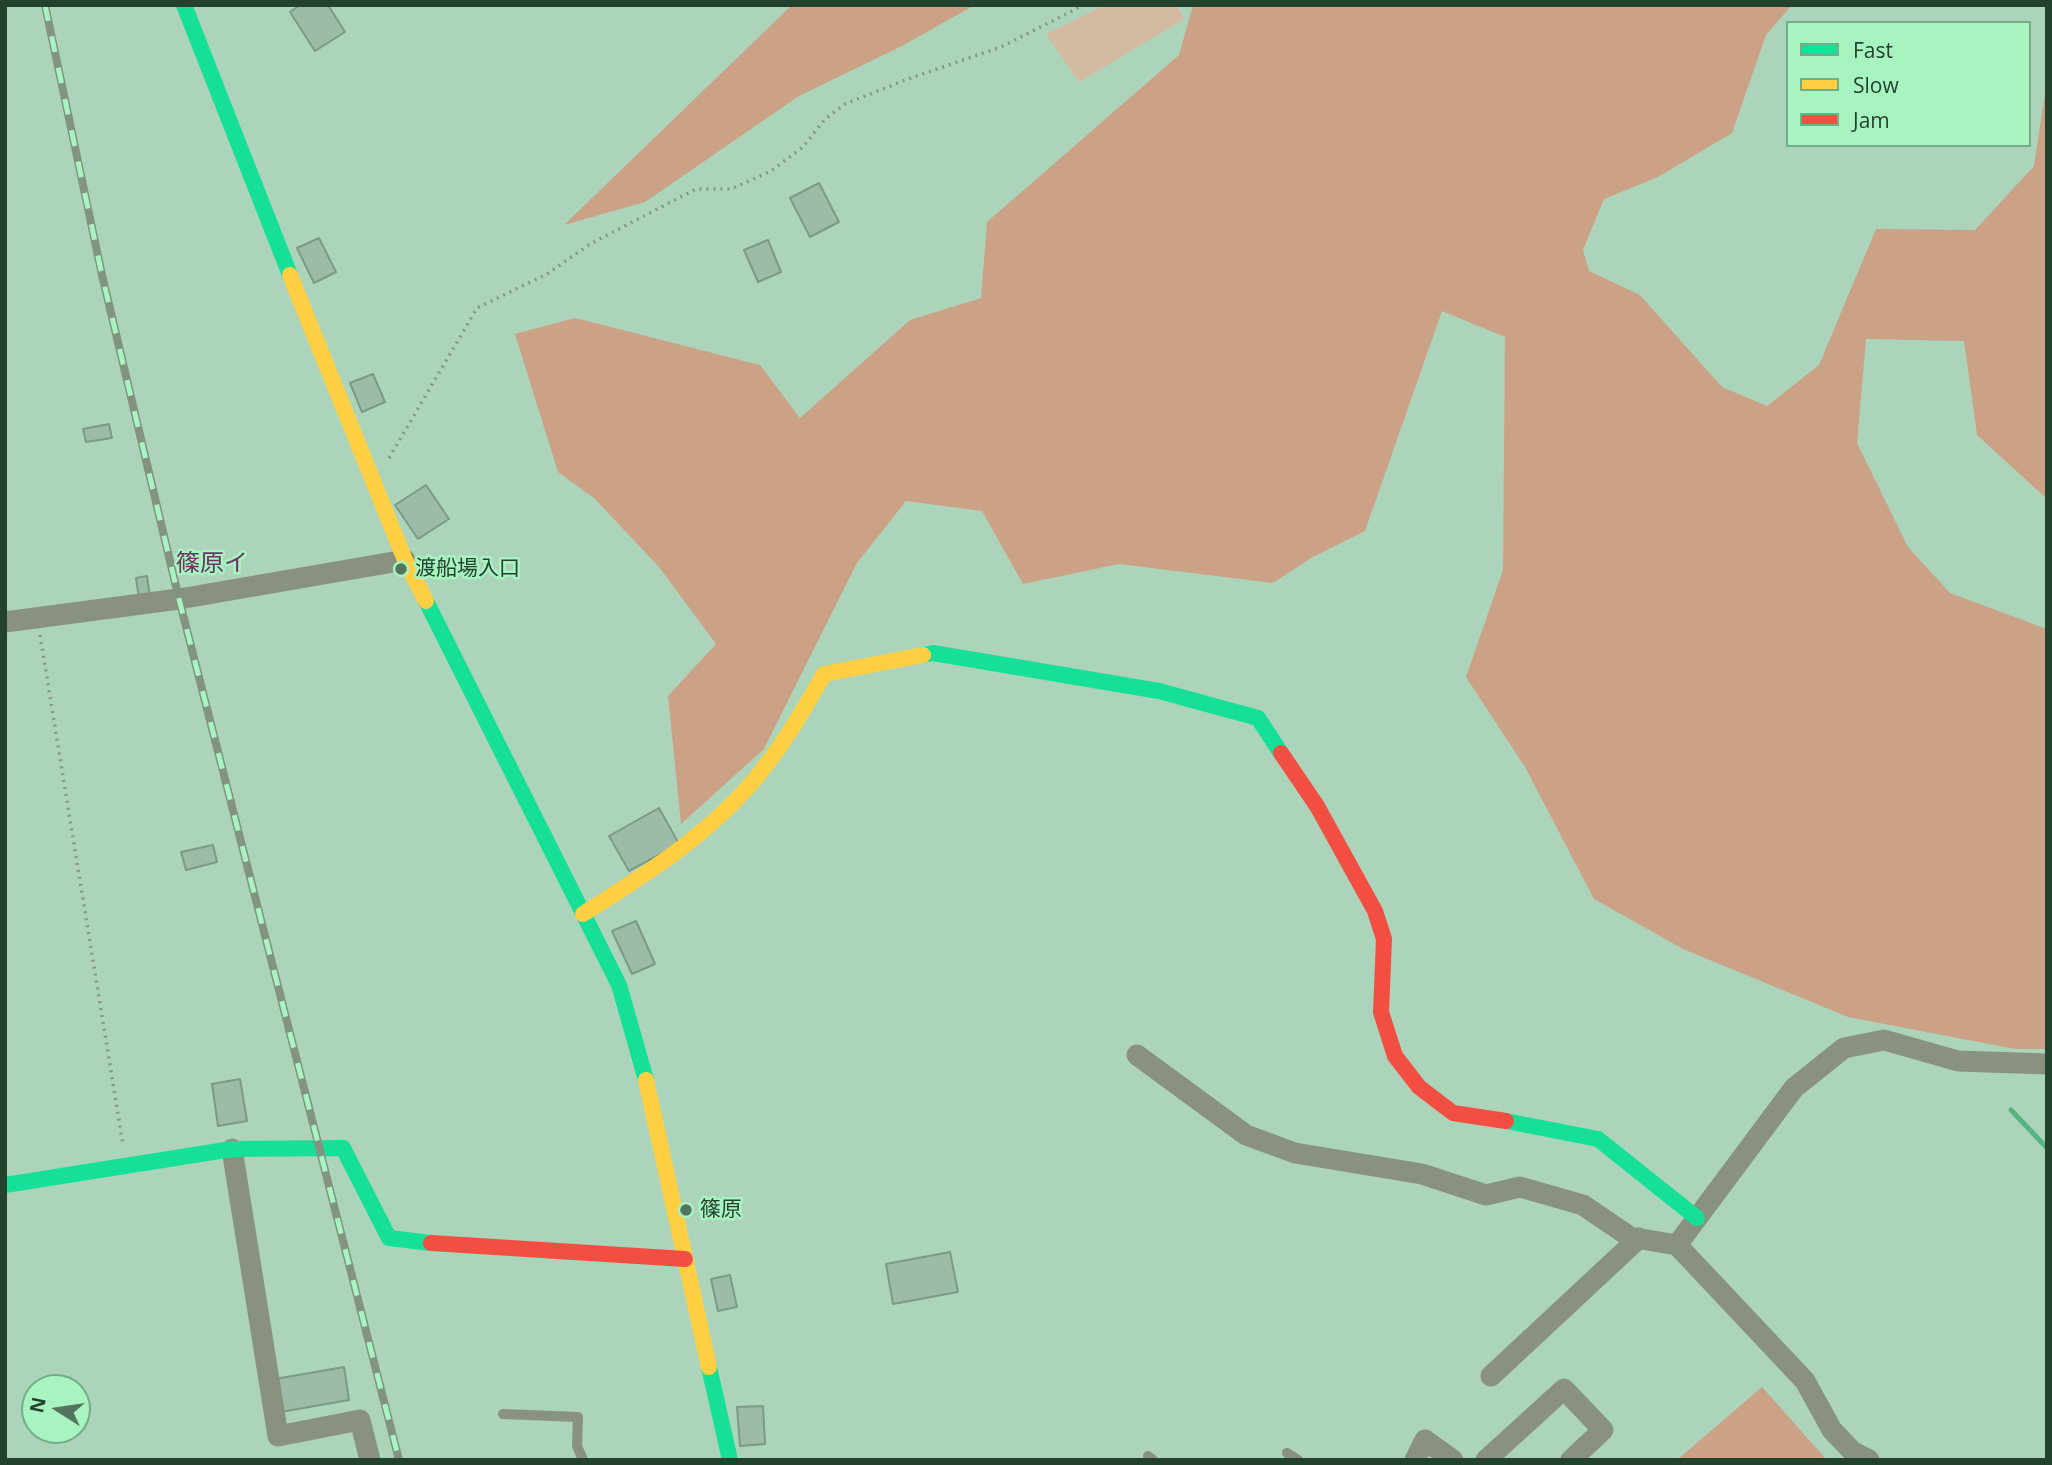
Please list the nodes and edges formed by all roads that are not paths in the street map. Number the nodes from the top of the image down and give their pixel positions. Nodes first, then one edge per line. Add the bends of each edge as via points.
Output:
1 (184, 5) edge
2 (405, 560) junction
3 (5, 622) edge
4 (583, 915) junction
5 (1137, 1055) dead end
6 (2047, 1064) edge
7 (232, 1149) junction
8 (5, 1185) edge
9 (1697, 1218) junction
10 (1639, 1238) junction
11 (1677, 1245) junction
12 (685, 1259) junction
13 (1490, 1376) dead end
14 (503, 1414) dead end
15 (1287, 1453) dead end
16 (370, 1460) edge
17 (583, 1460) edge
18 (730, 1460) edge
19 (1298, 1460) edge
20 (1415, 1460) edge
21 (1452, 1460) edge
22 (1486, 1460) edge
23 (1571, 1460) edge
24 (1869, 1460) edge

1 - 2 street
2 - 3 street via 179,599
2 - 4 street
4 - 9 street via 681,849 739,797 803,712 824,674 933,653 1160,691 1258,718 1317,806 1375,911 1384,939 1381,1012 1395,1056 1419,1087 1453,1113 1598,1139
4 - 12 street via 620,985
5 - 10 street via 1247,1135 1294,1153 1422,1174 1486,1195 1520,1187 1583,1205 1630,1237
6 - 9 street via 1958,1061 1884,1040 1844,1048 1794,1088
7 - 8 street
7 - 12 street via 343,1148 389,1238
7 - 16 street via 278,1436 360,1420
9 - 11 street
10 - 11 street
10 - 13 street
11 - 24 street via 1805,1381 1832,1430 1853,1452
12 - 18 street
14 - 17 lane via 578,1417 577,1446
15 - 19 lane
20 - 21 street via 1425,1440
22 - 23 street via 1564,1389 1604,1430

